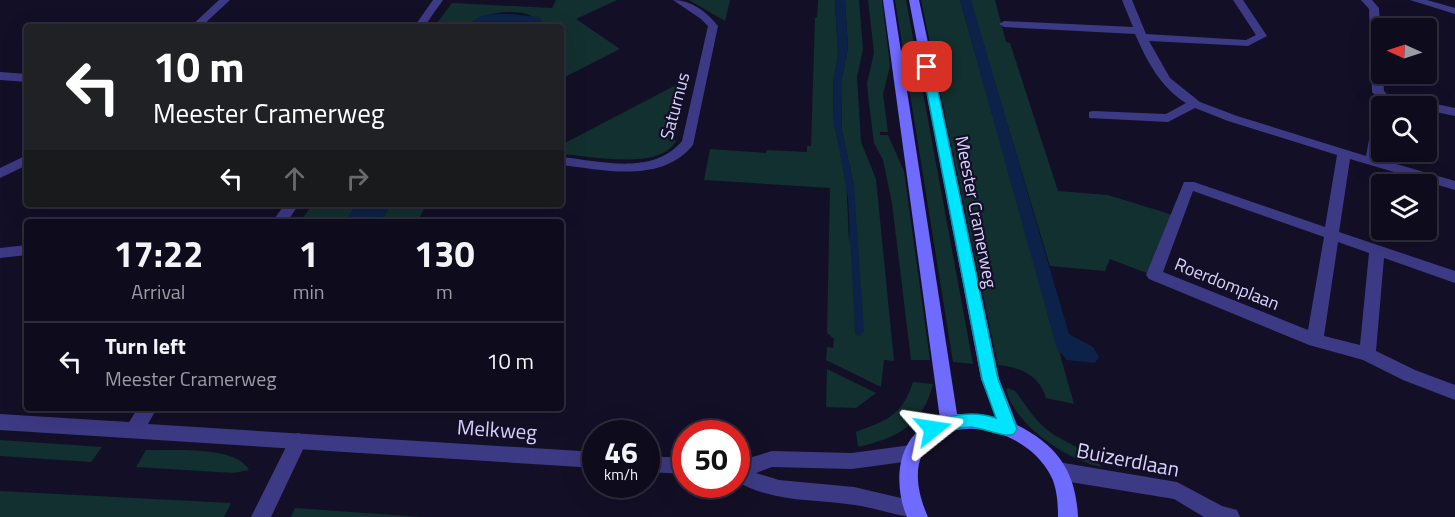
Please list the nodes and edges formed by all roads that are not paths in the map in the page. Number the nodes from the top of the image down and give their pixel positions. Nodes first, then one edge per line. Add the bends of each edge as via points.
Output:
1 (225, 0) edge
2 (438, 0) edge
3 (678, 0) edge
4 (888, 0) edge
5 (914, 0) edge
6 (1126, 0) edge
7 (1238, 0) edge
8 (1366, 0) edge
9 (1415, 0) edge
10 (1455, 10) edge
11 (198, 24) edge
12 (421, 24) edge
13 (1004, 24) dead end
14 (1143, 34) junction
15 (0, 76) edge
16 (24, 78) edge
17 (1382, 96) edge
18 (1195, 103) junction
19 (1437, 108) edge
20 (1455, 112) edge
21 (1093, 115) dead end
22 (1344, 154) junction
23 (24, 161) edge
24 (564, 161) edge
25 (1371, 162) edge
26 (1372, 162) edge
27 (0, 174) edge
28 (1455, 186) edge
29 (1331, 236) junction
30 (24, 250) edge
31 (1377, 252) junction
32 (0, 253) edge
33 (1455, 277) edge
34 (1315, 340) junction
35 (1367, 354) junction
36 (1455, 393) edge
37 (146, 411) edge
38 (0, 422) edge
39 (949, 422) junction
40 (1008, 429) junction
41 (134, 430) junction
42 (298, 441) junction
43 (911, 453) junction
44 (582, 459) edge
45 (750, 466) edge
46 (1058, 471) junction
47 (750, 480) edge
48 (916, 514) edge
49 (1220, 516) edge
50 (261, 517) edge
51 (1068, 517) edge

1 - 11 street
2 - 12 street
3 - 24 street, Saturnus via 713,26 684,150 666,162 648,166
4 - 39 main road
5 - 40 main road, Meester Cramerweg via 990,379
6 - 14 street
7 - 14 street via 1262,36 1248,43
8 - 17 street via 1374,8 1378,92
9 - 10 street
13 - 14 street
14 - 18 street via 1160,74
15 - 16 street
18 - 21 street via 1168,118
18 - 22 street
19 - 20 street
22 - 25 street
22 - 29 street
23 - 27 street
26 - 28 street
29 - 31 street, Roerdomplaan
29 - 34 street
29 - 34 street, Roerdomplaan via 1189,185 1154,275
30 - 32 street
31 - 33 street, Roerdomplaan
31 - 35 street
34 - 35 street, Roerdomplaan
35 - 36 street, Roerdomplaan
37 - 41 street
38 - 41 street, Melkweg
39 - 40 main road via 988,422
39 - 43 main road via 933,429
40 - 46 main road via 1034,444
41 - 42 street, Melkweg
42 - 44 street, Melkweg
42 - 50 street
43 - 45 street via 852,461 772,459
43 - 48 main road via 906,480
46 - 49 street, Buizerdlaan via 1177,491
46 - 51 main road via 1068,500
47 - 48 street via 784,492 854,496

